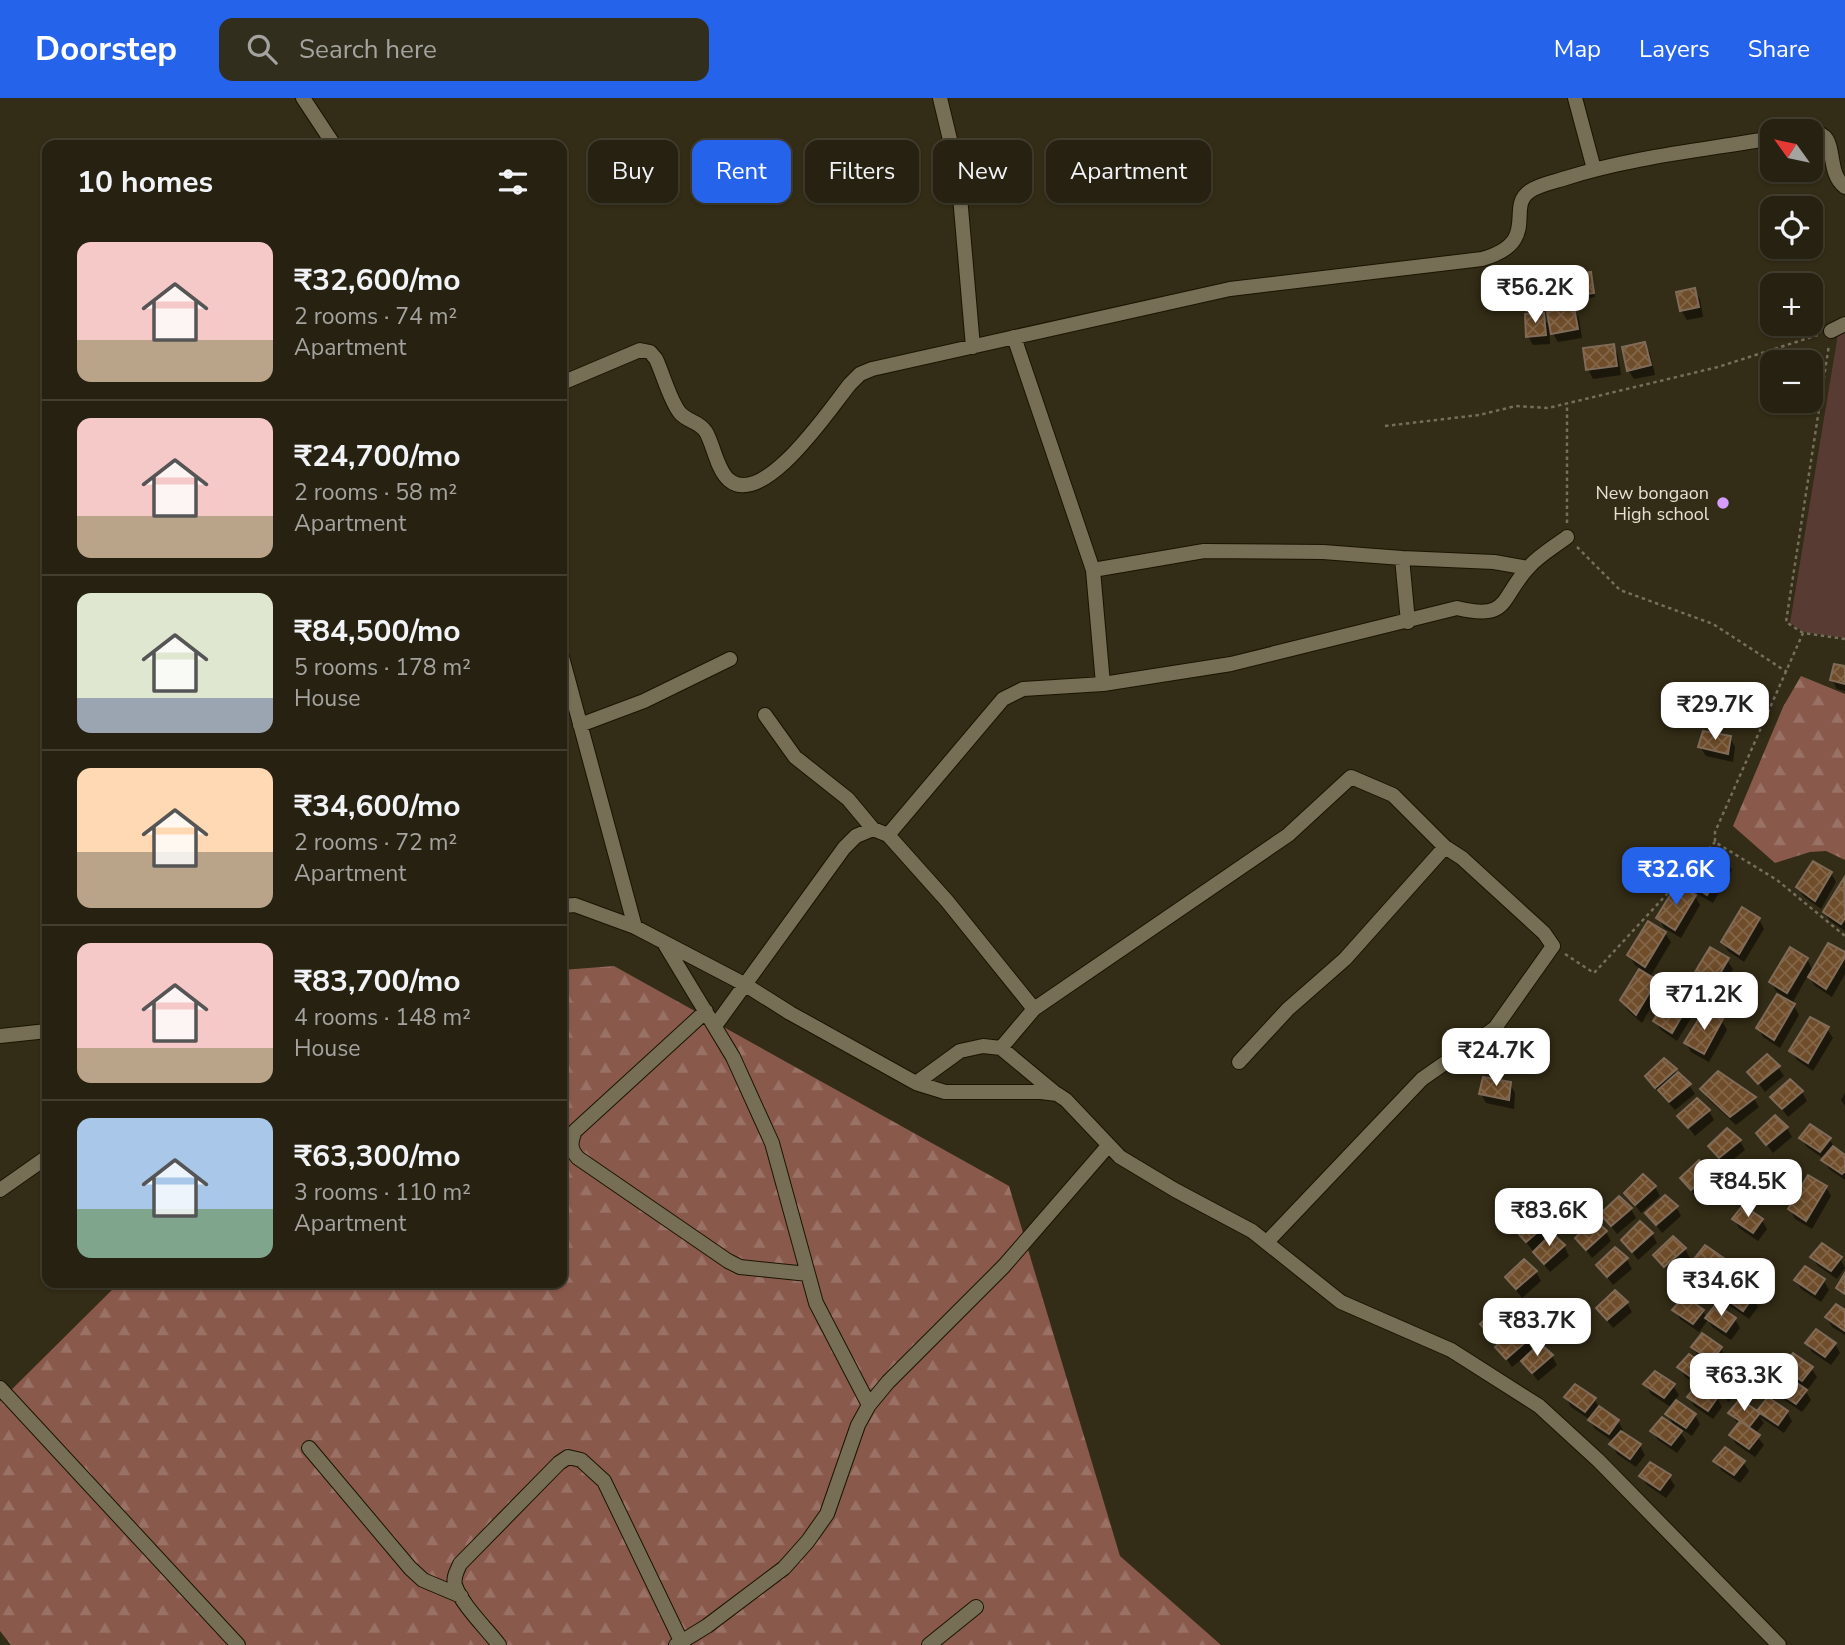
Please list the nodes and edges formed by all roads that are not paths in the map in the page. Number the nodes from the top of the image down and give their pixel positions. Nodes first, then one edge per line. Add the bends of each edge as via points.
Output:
1 (303, 98) edge
2 (940, 98) edge
3 (1575, 98) edge
4 (1824, 135) edge
5 (331, 140) edge
6 (1760, 140) edge
7 (1594, 169) junction
8 (1845, 187) edge
9 (1845, 324) edge
10 (1831, 331) road end
11 (1014, 337) junction
12 (973, 347) junction
13 (567, 381) edge
14 (1567, 537) road end
15 (1402, 558) junction
16 (1528, 568) junction
17 (1093, 570) junction
18 (1408, 622) junction
19 (730, 659) dead end
20 (567, 676) edge
21 (1103, 684) junction
22 (765, 715) dead end
23 (580, 725) junction
24 (873, 830) junction
25 (888, 835) junction
26 (1445, 847) junction
27 (567, 906) edge
28 (635, 927) junction
29 (664, 942) junction
30 (744, 984) junction
31 (1034, 1009) junction
32 (706, 1011) junction
33 (715, 1026) junction
34 (42, 1032) edge
35 (0, 1036) edge
36 (1001, 1048) junction
37 (1239, 1062) dead end
38 (916, 1083) junction
39 (1057, 1094) junction
40 (1108, 1146) junction
41 (42, 1161) edge
42 (0, 1190) edge
43 (1267, 1242) junction
44 (808, 1274) junction
45 (0, 1388) edge
46 (869, 1405) junction
47 (309, 1448) dead end
48 (461, 1596) junction
49 (976, 1607) dead end
50 (680, 1644) edge
51 (237, 1645) edge
52 (499, 1645) edge
53 (929, 1645) edge
54 (1779, 1645) edge

1 - 5 street
2 - 12 street via 958,173
3 - 7 street
4 - 8 street via 1831,148 1832,168
6 - 7 street
7 - 11 street via 1527,192 1517,236 1499,254 1230,289
9 - 10 street
11 - 12 street
11 - 17 street
12 - 13 street via 860,374 783,466 747,486 726,478 708,436 701,425 679,412 650,352 640,350
14 - 16 street
15 - 16 street
15 - 17 street via 1204,551
15 - 18 street
16 - 18 street via 1510,596 1491,611 1457,608
17 - 21 street
18 - 21 street via 1231,664
19 - 23 street via 644,701
20 - 23 street
21 - 25 street via 1023,689 1003,699
22 - 24 street via 795,757 848,799
23 - 28 street
24 - 25 street
24 - 30 street via 856,836 844,848
25 - 31 street
26 - 31 street via 1393,795 1351,777 1287,835
26 - 37 street via 1345,959 1288,1009
26 - 43 street via 1544,933 1553,946 1495,1028 1422,1079
27 - 28 street
28 - 29 street
29 - 30 street
29 - 32 street
30 - 33 street
30 - 38 street
31 - 36 street
32 - 33 street
32 - 44 street via 575,1131 571,1150 728,1261 748,1268
33 - 44 street via 772,1143
34 - 35 street
36 - 38 street via 960,1051
36 - 39 street
38 - 39 street via 945,1092
39 - 40 street
40 - 43 street
40 - 46 street via 1004,1266
41 - 42 street
43 - 54 street via 1341,1302 1451,1350 1539,1406
44 - 46 street via 816,1303
45 - 51 street
46 - 50 street via 827,1514 808,1541 784,1568
47 - 48 street via 410,1568 423,1580
48 - 50 street via 455,1584 460,1564 568,1457 581,1460 604,1481
48 - 52 street
49 - 53 street

